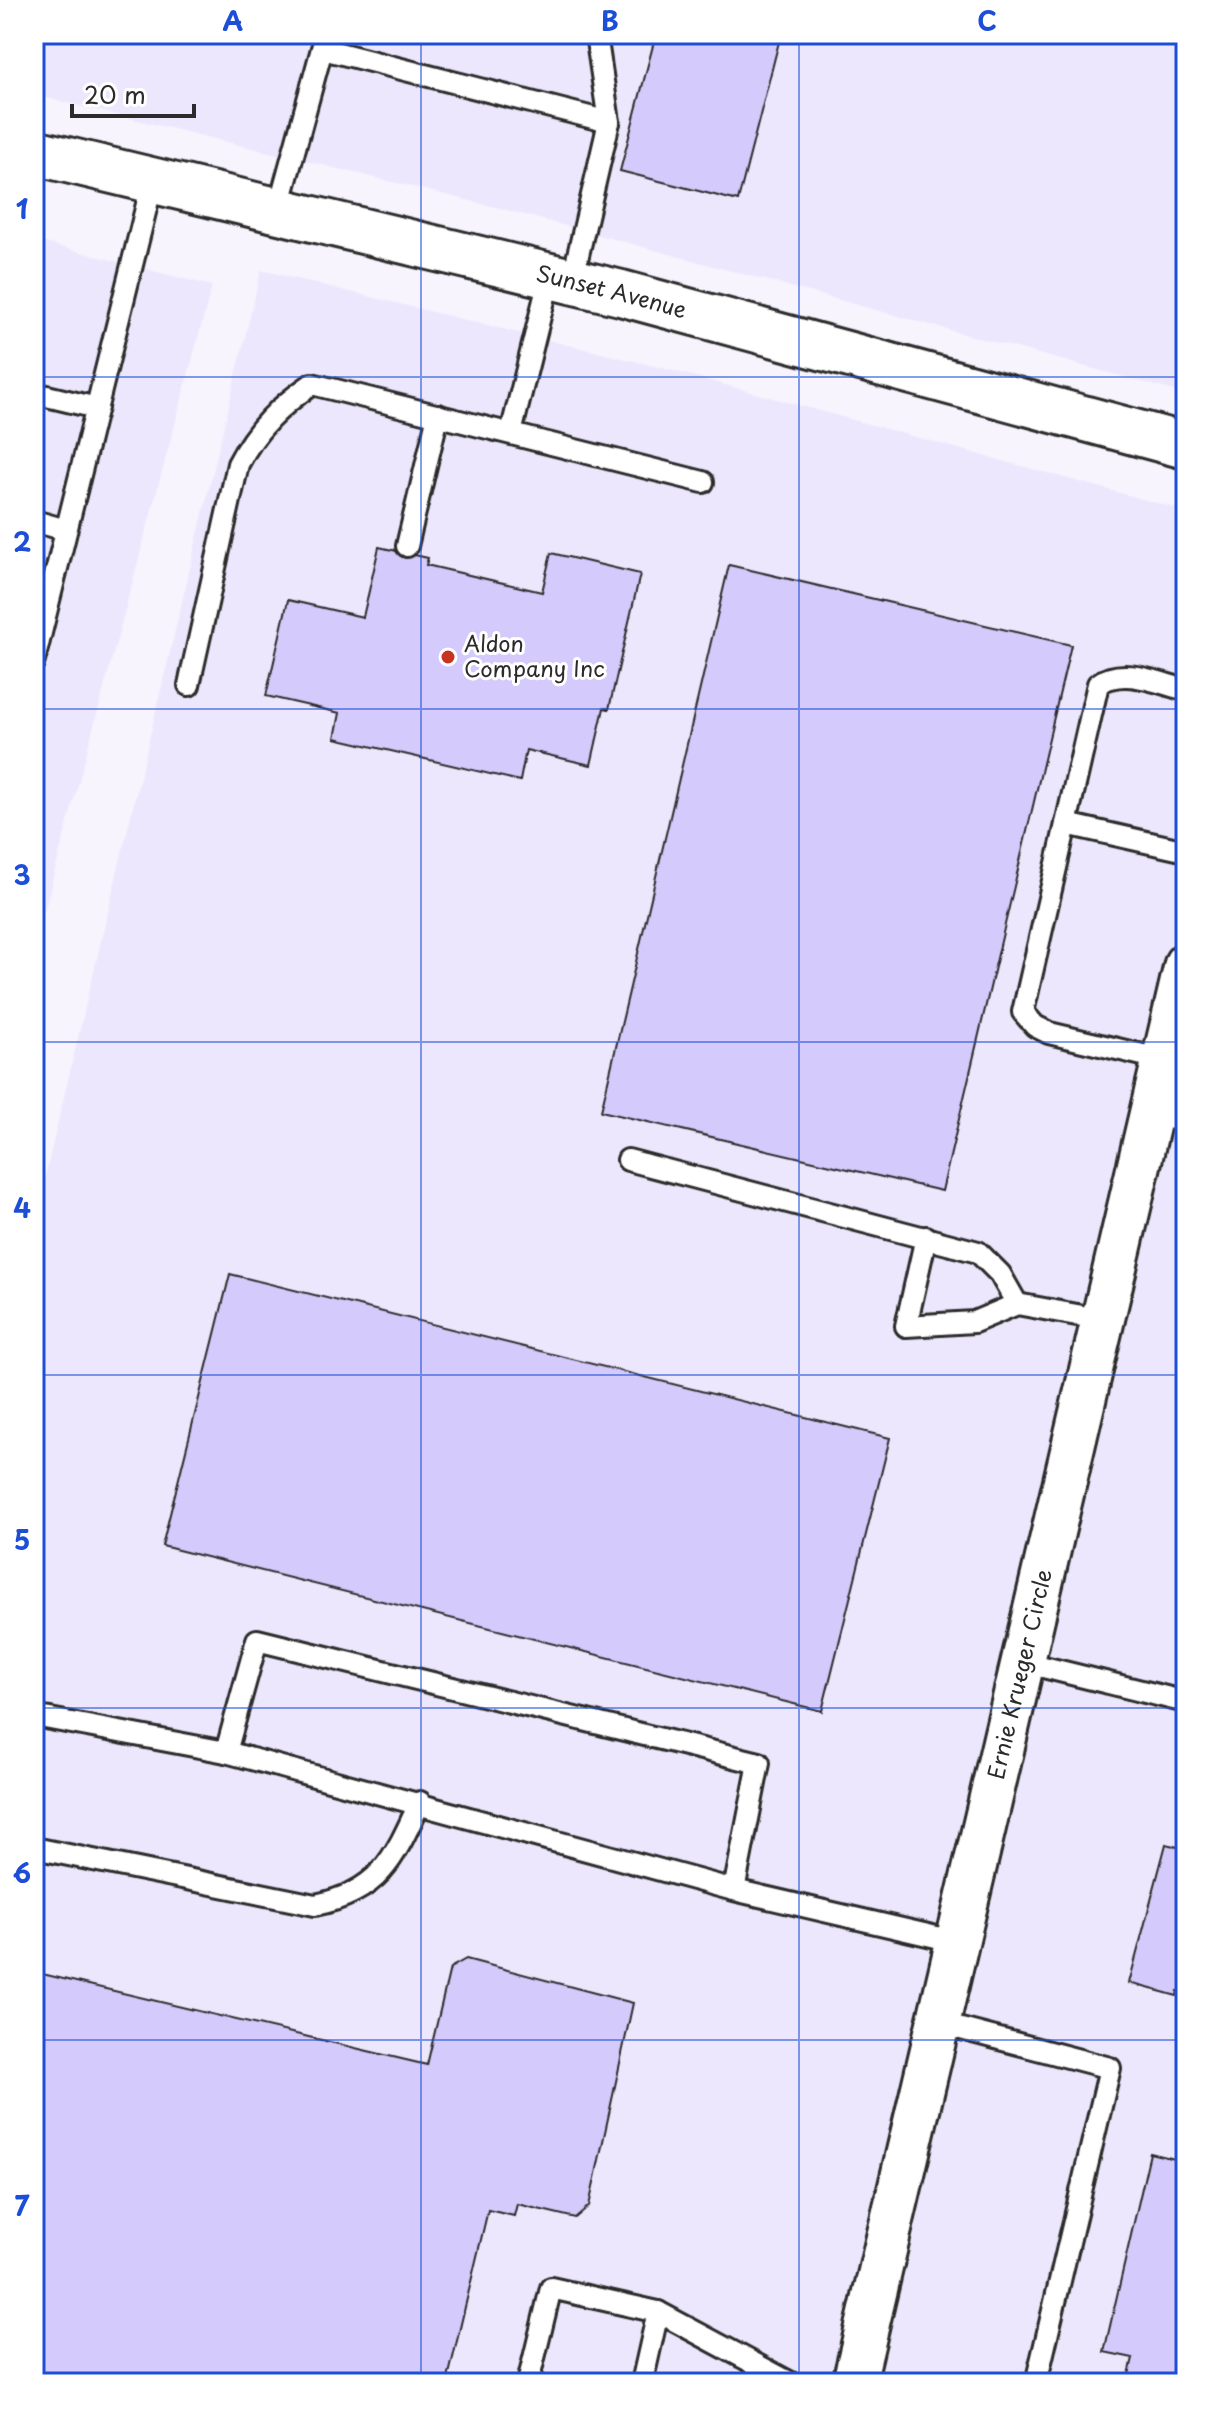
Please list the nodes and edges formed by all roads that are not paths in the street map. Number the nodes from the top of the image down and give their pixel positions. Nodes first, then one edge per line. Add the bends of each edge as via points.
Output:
1 (596, 34) edge
2 (324, 42) edge
3 (609, 122) junction
4 (34, 152) edge
5 (153, 180) junction
6 (278, 210) junction
7 (561, 279) junction
8 (34, 393) edge
9 (97, 408) junction
10 (438, 415) junction
11 (511, 433) junction
12 (1186, 446) edge
13 (703, 482) dead end
14 (34, 521) edge
15 (66, 530) junction
16 (407, 546) dead end
17 (34, 661) edge
18 (189, 685) dead end
19 (1186, 690) edge
20 (1066, 824) junction
21 (1186, 851) edge
22 (1185, 973) edge
23 (1164, 1060) junction
24 (1169, 1118) edge
25 (628, 1160) dead end
26 (926, 1237) junction
27 (1017, 1304) junction
28 (1104, 1320) junction
29 (1023, 1662) junction
30 (1186, 1702) edge
31 (34, 1716) edge
32 (226, 1752) junction
33 (420, 1802) junction
34 (34, 1848) edge
35 (734, 1890) junction
36 (958, 1942) junction
37 (938, 2023) junction
38 (658, 2312) junction
39 (528, 2383) edge
40 (642, 2383) edge
41 (791, 2383) edge
42 (854, 2383) edge
43 (1036, 2383) edge

1 - 3 lane
2 - 3 lane
2 - 6 lane
3 - 7 lane
4 - 5 street, Sunset Avenue
5 - 6 street, Sunset Avenue
5 - 9 lane
6 - 7 street, Sunset Avenue
7 - 11 lane
7 - 12 street, Sunset Avenue
8 - 9 lane
9 - 15 lane
10 - 11 lane
10 - 16 lane
10 - 18 lane via 312,384 278,407 238,464
11 - 13 lane
14 - 15 lane
15 - 17 lane
19 - 20 lane via 1125,675 1109,676 1098,684
20 - 21 lane
20 - 23 lane via 1023,1012 1049,1033
22 - 23 street, Ernie Krueger Circle
23 - 24 street, Ernie Krueger Circle
24 - 28 street, Ernie Krueger Circle
25 - 26 lane
26 - 27 lane via 978,1252 1000,1274
26 - 27 lane via 906,1326 974,1322
27 - 28 lane
28 - 29 street, Ernie Krueger Circle
29 - 30 lane
29 - 36 street, Ernie Krueger Circle
31 - 32 lane
32 - 33 lane
32 - 35 lane via 257,1640 759,1763
33 - 34 lane via 385,1868 348,1899 315,1905
33 - 35 lane
35 - 36 lane
36 - 37 street, Ernie Krueger Circle
37 - 42 street, Ernie Krueger Circle
37 - 43 lane via 1110,2068
38 - 39 lane via 551,2288
38 - 40 lane
38 - 41 lane

